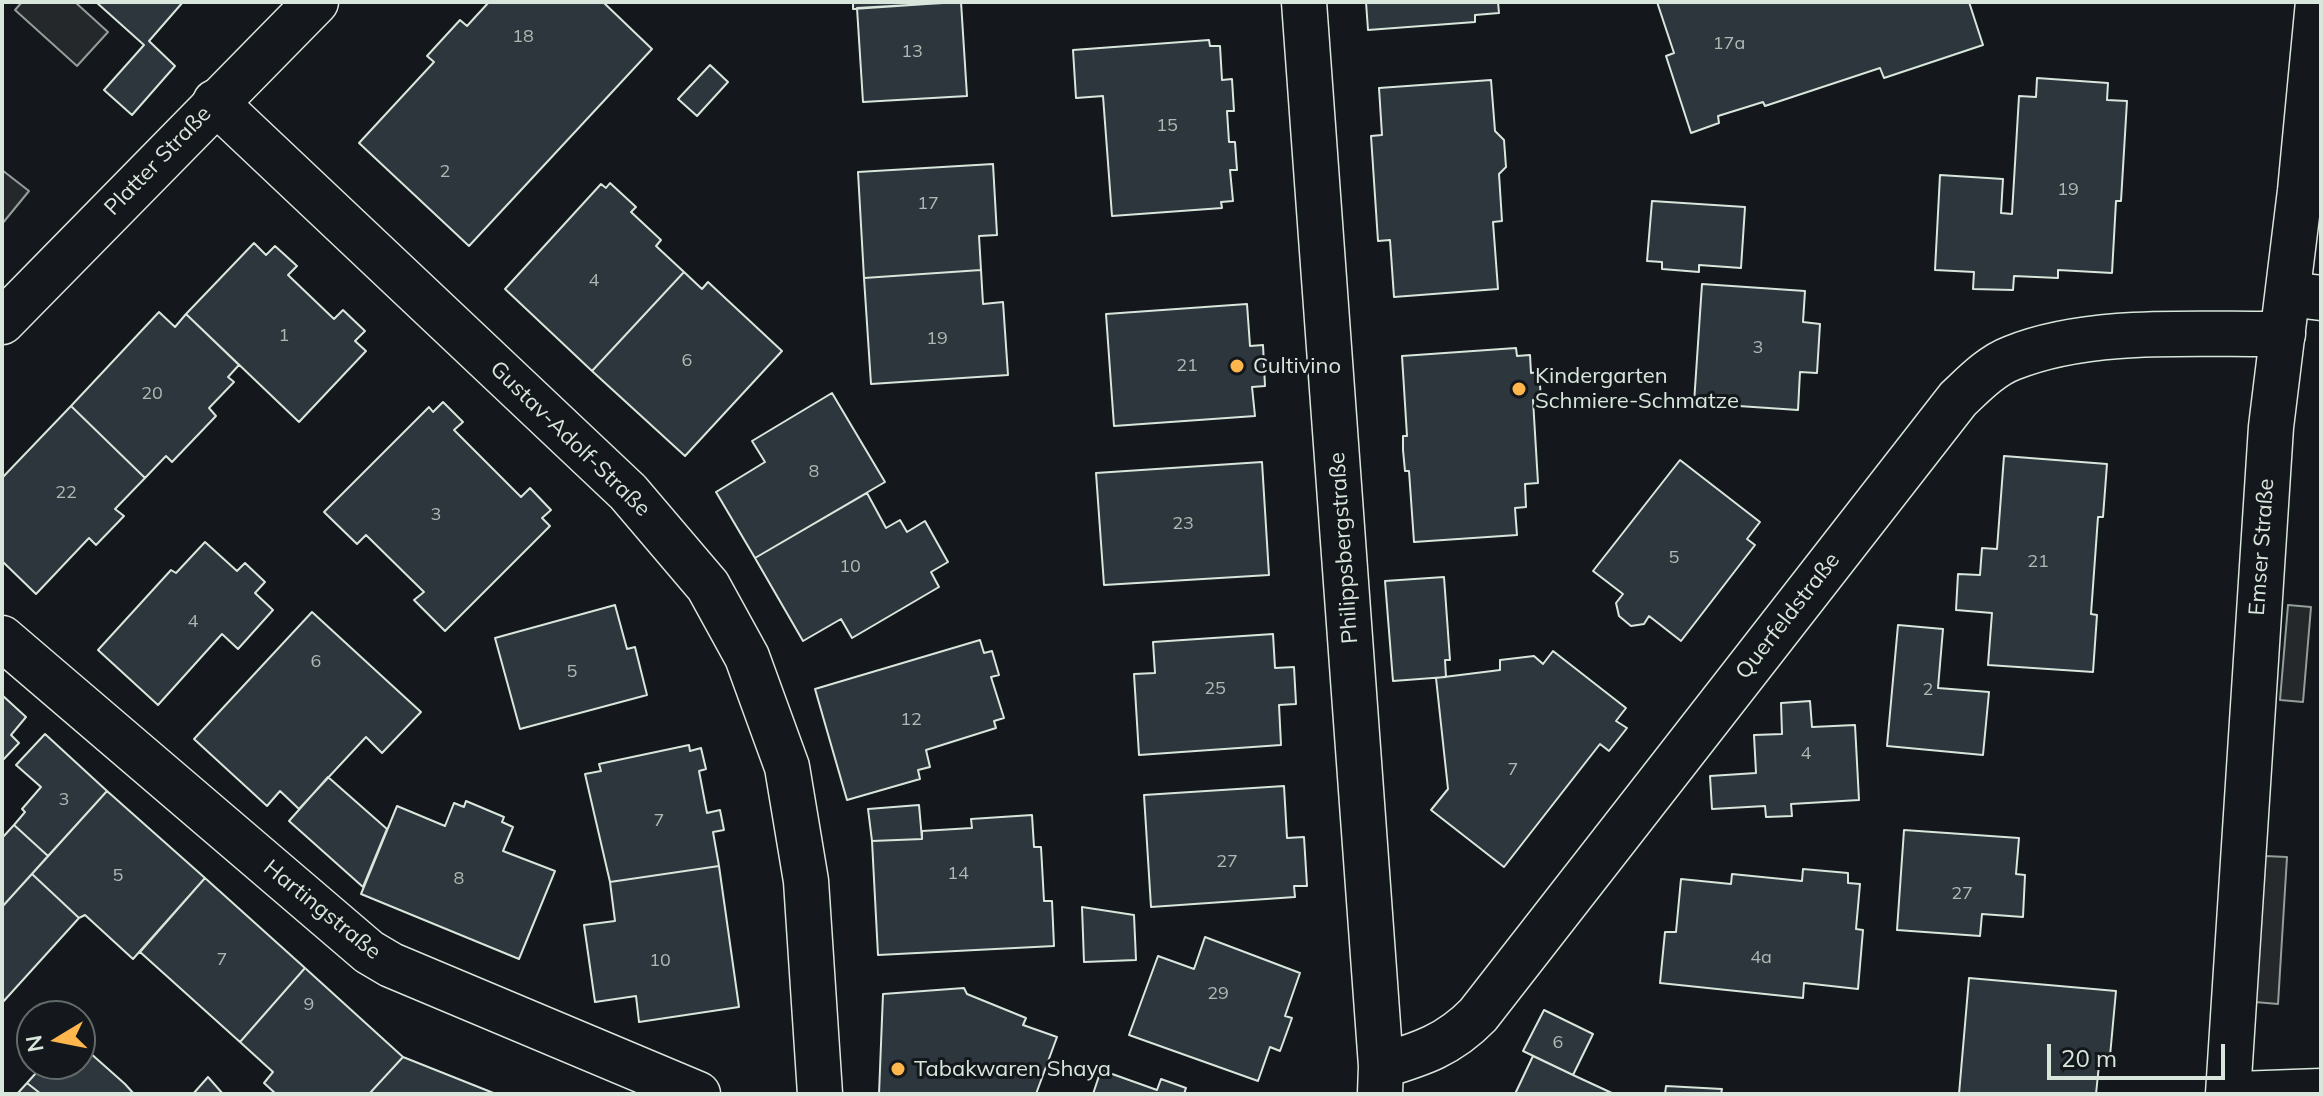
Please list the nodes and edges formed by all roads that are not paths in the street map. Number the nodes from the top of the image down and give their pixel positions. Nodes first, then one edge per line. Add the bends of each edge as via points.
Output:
1 (316, 2) edge
2 (1304, 2) edge
3 (2318, 2) edge
4 (215, 102) junction
5 (2297, 309) edge
6 (2, 322) edge
7 (2, 638) edge
8 (1381, 1080) edge
9 (2321, 1091) edge
10 (698, 1094) edge
11 (820, 1094) edge
12 (2228, 1094) edge
13 (2238, 1094) edge

1 - 4 street, Platter Straße
2 - 8 street, Philippsbergstraße
3 - 5 street, Emser Straße
4 - 6 street, Platter Straße
4 - 11 street, Gustav-Adolf-Straße via 628,492 708,586 747,657 787,767 806,881
5 - 8 street, Querfeldstraße via 2019,355 1984,375 1948,411 1478,1015 1457,1037
5 - 12 street, Emser Straße via 2268,463
7 - 10 street, Hartingstraße via 369,952
9 - 13 street

